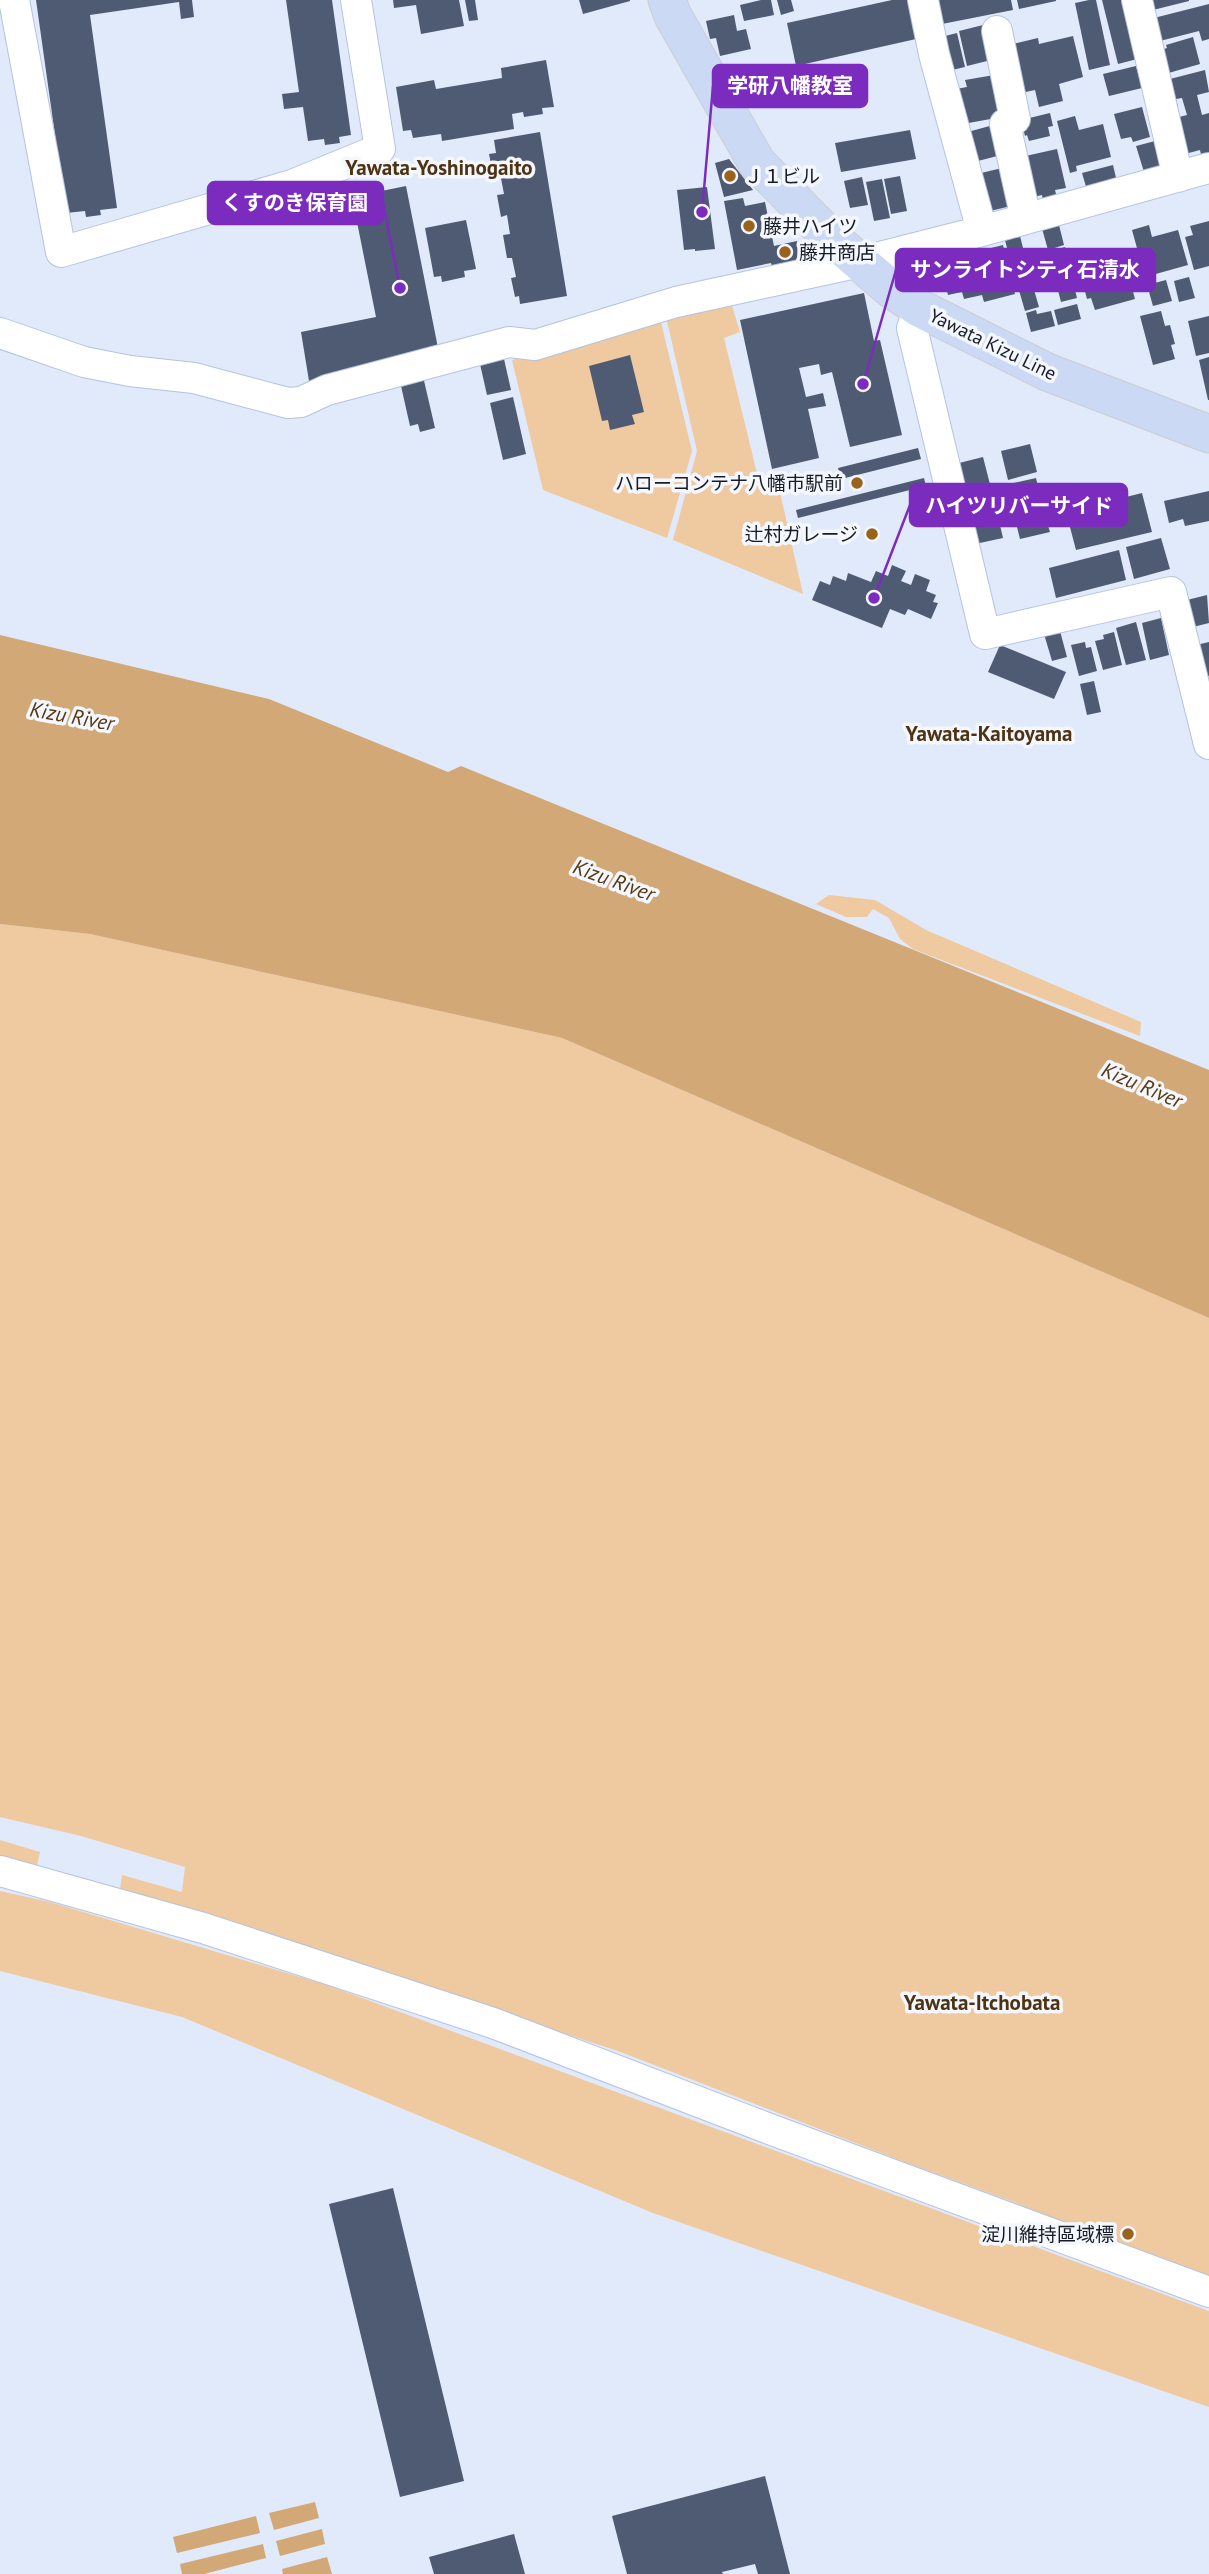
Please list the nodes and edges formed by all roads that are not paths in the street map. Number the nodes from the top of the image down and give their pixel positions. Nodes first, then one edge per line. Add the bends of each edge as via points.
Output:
1 (15, 0) edge
2 (356, 0) edge
3 (667, 0) edge
4 (923, 0) edge
5 (1137, 0) edge
6 (997, 31) dead end
7 (1209, 168) edge
8 (1178, 177) junction
9 (1026, 219) junction
10 (982, 231) junction
11 (860, 262) junction
12 (919, 308) junction
13 (0, 332) edge
14 (1209, 434) edge
15 (1209, 744) edge
16 (0, 1871) edge
17 (1209, 2292) edge

1 - 2 street via 61,252 292,185 380,149
3 - 11 main road, Yawata Kizu Line via 757,163
4 - 10 street
5 - 8 street
6 - 9 street via 1015,119 1005,124
7 - 8 street
8 - 9 street
9 - 10 street
10 - 11 street
11 - 12 main road, Yawata Kizu Line
11 - 13 street via 676,302 535,345 509,342 288,403 194,378 84,362
12 - 14 main road, Yawata Kizu Line via 1047,372
12 - 15 street via 912,328 985,634 1171,592
16 - 17 street via 203,1928 493,2024

